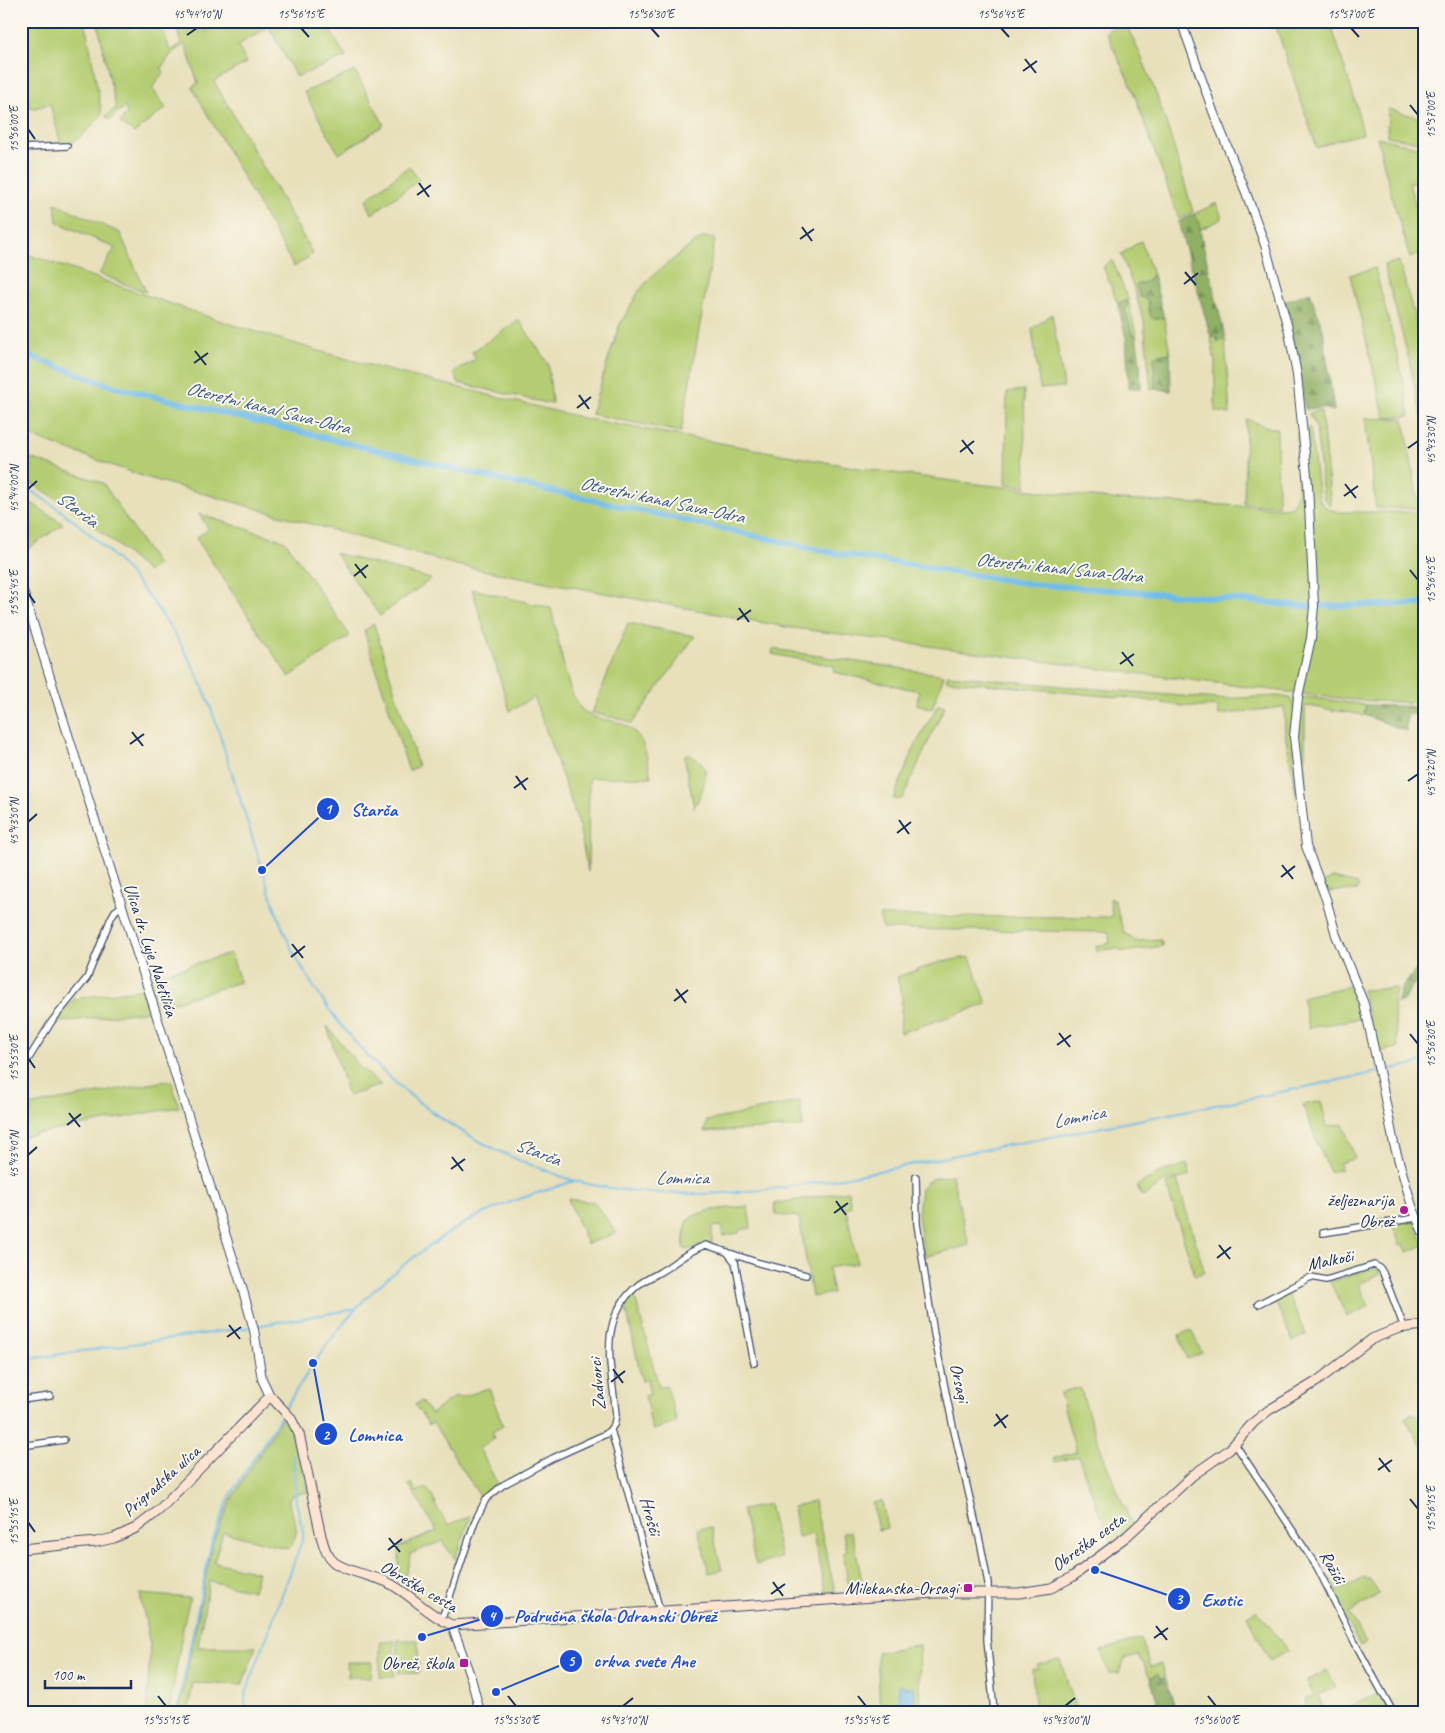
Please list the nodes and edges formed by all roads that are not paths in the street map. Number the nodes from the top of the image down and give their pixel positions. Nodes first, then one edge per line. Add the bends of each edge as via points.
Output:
1 (1181, 21) edge
2 (67, 146) dead end
3 (21, 148) edge
4 (21, 585) edge
5 (122, 906) junction
6 (21, 1071) edge
7 (916, 1177) dead end
8 (1416, 1218) junction
9 (1323, 1233) dead end
10 (1424, 1235) edge
11 (726, 1251) junction
12 (806, 1275) dead end
13 (1258, 1304) dead end
14 (1424, 1325) edge
15 (1404, 1327) junction
16 (754, 1363) dead end
17 (50, 1396) dead end
18 (270, 1396) junction
19 (21, 1400) edge
20 (611, 1430) junction
21 (64, 1440) dead end
22 (1235, 1444) junction
23 (21, 1446) edge
24 (21, 1550) edge
25 (988, 1592) junction
26 (660, 1611) junction
27 (441, 1619) junction
28 (452, 1625) junction
29 (480, 1712) edge
30 (994, 1712) edge
31 (1393, 1712) edge

1 - 8 street via 1263,239 1294,358 1308,485 1314,606 1294,737 1303,829 1310,860 1326,898 1336,935 1364,1004 1394,1144
2 - 3 street
4 - 5 street, Ulica dr. Luje Naletilića
5 - 6 street via 111,918 87,978 52,1021
5 - 18 street, Ulica dr. Luje Naletilića via 254,1327 262,1379
7 - 25 street, Orsagi via 917,1224 934,1334 981,1546
8 - 9 street
8 - 10 street
11 - 12 street, Zadvorci
11 - 16 street via 735,1262
11 - 20 street, Zadvorci via 706,1245 685,1254 627,1295 609,1332 616,1415
13 - 15 street, Malkoči via 1311,1277 1326,1280 1374,1265 1380,1268
14 - 15 main road, Obreška cesta
15 - 22 main road, Obreška cesta via 1364,1344 1316,1382 1261,1415
17 - 19 street
18 - 24 main road, Prigradska ulica via 158,1511 136,1528 96,1542
18 - 27 main road, Obreška cesta via 290,1417 299,1434 328,1555 338,1565 396,1587
20 - 26 street, Hrošći
20 - 27 street, Zadvorci via 503,1485 486,1499 475,1521
21 - 23 street
22 - 25 main road, Obreška cesta via 1193,1475 1127,1536 1064,1582 1032,1591
22 - 31 street, Rožići via 1317,1567
25 - 26 main road, Obreška cesta
25 - 30 street, Orsagi via 987,1639
26 - 28 main road, Obreška cesta
27 - 28 main road, Obreška cesta
28 - 29 street

